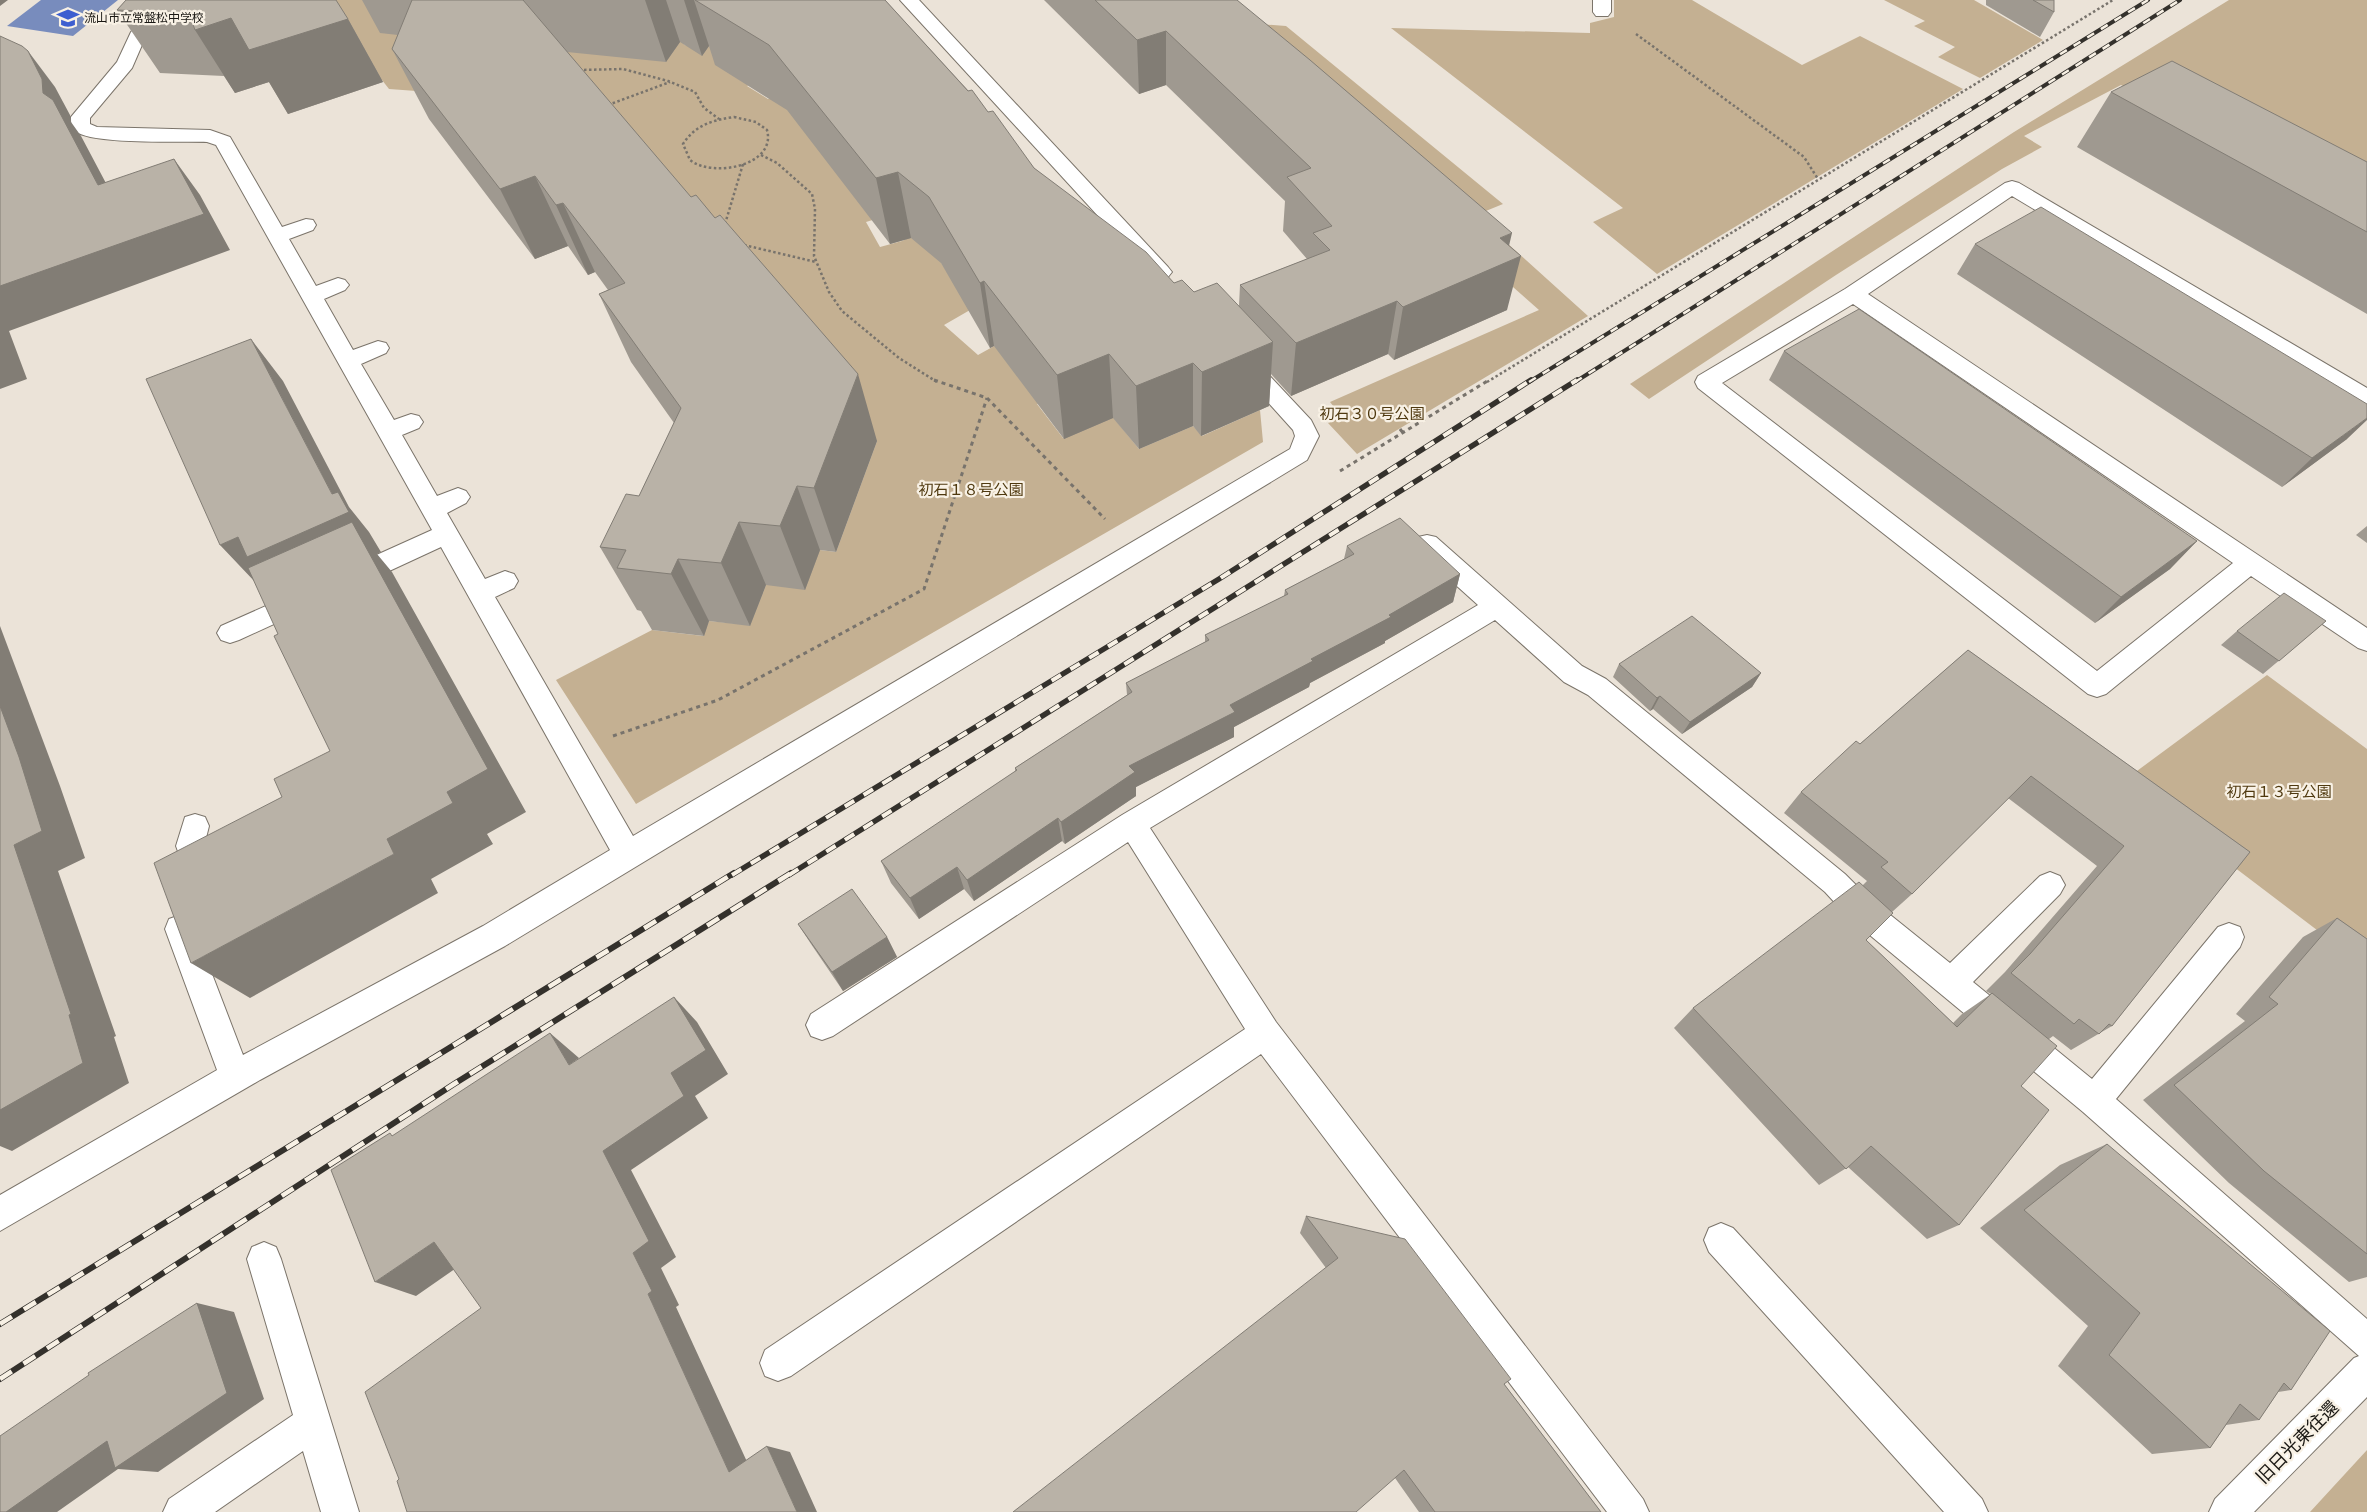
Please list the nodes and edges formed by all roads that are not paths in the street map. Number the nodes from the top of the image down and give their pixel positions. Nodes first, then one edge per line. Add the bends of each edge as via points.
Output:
1 (179, 0) edge
2 (909, 0) edge
3 (306, 225) dead end
4 (277, 236) junction
5 (338, 285) dead end
6 (1179, 291) edge
7 (1853, 294) junction
8 (311, 296) junction
9 (378, 348) dead end
10 (1231, 348) edge
11 (348, 361) junction
12 (2367, 398) edge
13 (412, 422) dead end
14 (388, 432) junction
15 (458, 497) dead end
16 (433, 509) junction
17 (447, 534) junction
18 (1422, 540) edge
19 (2251, 562) junction
20 (505, 581) dead end
21 (480, 593) junction
22 (1496, 606) junction
23 (230, 633) dead end
24 (2367, 641) edge
25 (1132, 824) junction
26 (195, 826) dead end
27 (628, 854) junction
28 (2050, 885) dead end
29 (2228, 937) dead end
30 (1951, 983) junction
31 (822, 1025) dead end
32 (1265, 1033) junction
33 (235, 1077) junction
34 (2094, 1101) junction
35 (0, 1214) edge
36 (1721, 1240) dead end
37 (264, 1259) dead end
38 (2367, 1342) edge
39 (778, 1363) dead end
40 (2367, 1371) edge
41 (314, 1422) junction
42 (182, 1512) edge
43 (340, 1512) edge
44 (1630, 1512) edge
45 (1969, 1512) edge
46 (2228, 1512) edge

1 - 4 street via 169,4 137,36 116,88 80,116 86,141 210,136 223,141
2 - 6 street
3 - 4 street
4 - 8 street
5 - 8 street
7 - 12 street via 2012,187
7 - 19 street
7 - 19 street via 1706,382 2098,686
8 - 11 street
9 - 11 street
10 - 27 street via 1303,426 1307,436 1299,454
11 - 14 street
13 - 14 street
14 - 16 street
15 - 16 street
16 - 17 street
17 - 21 street
17 - 23 street
18 - 22 street
19 - 24 street
20 - 21 street
21 - 27 street
22 - 25 street
22 - 30 street via 1573,674 1605,693
25 - 31 street
25 - 32 street
26 - 33 street via 190,846 202,880 175,916
27 - 33 street via 494,936
28 - 30 street
29 - 34 street
30 - 34 street
32 - 39 street
32 - 44 street
33 - 35 street
34 - 38 street
36 - 45 street
37 - 41 street
40 - 46 street, 旧日光東往還
41 - 42 street
41 - 43 street

